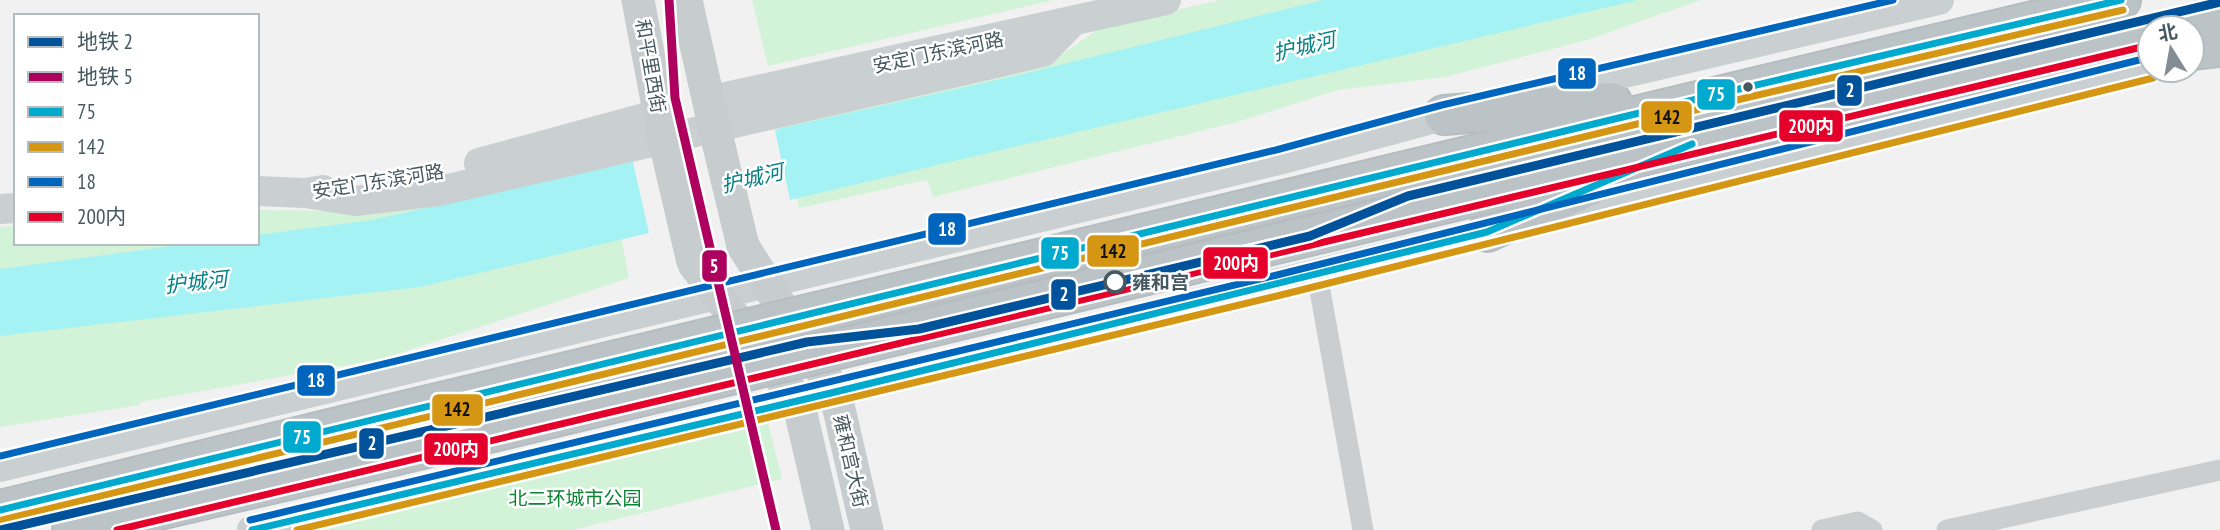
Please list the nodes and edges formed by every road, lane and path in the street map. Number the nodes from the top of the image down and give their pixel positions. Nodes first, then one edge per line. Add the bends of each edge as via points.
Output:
1 (638, 0) edge
2 (686, 0) edge
3 (1166, 0) edge
4 (1939, 0) edge
5 (2106, 3) edge
6 (1071, 23) junction
7 (2136, 37) edge
8 (2136, 55) edge
9 (2005, 69) junction
10 (2136, 71) edge
11 (1722, 93) junction
12 (710, 111) junction
13 (1444, 115) junction
14 (661, 123) junction
15 (1330, 145) junction
16 (1679, 147) junction
17 (259, 191) edge
18 (305, 193) junction
19 (1487, 232) junction
20 (1354, 264) junction
21 (1317, 274) junction
22 (766, 283) junction
23 (719, 294) junction
24 (418, 367) junction
25 (835, 393) junction
26 (798, 401) junction
27 (0, 467) edge
28 (2220, 470) edge
29 (443, 486) junction
30 (0, 510) edge
31 (72, 530) edge
32 (251, 530) edge
33 (828, 530) edge
34 (867, 530) edge
35 (1363, 530) edge
36 (1822, 530) edge
37 (1872, 530) edge
38 (1947, 530) edge

1 - 14 main road, 和平里西街
2 - 12 main road
3 - 6 street, 安定门东滨河路
4 - 13 street
5 - 11 highway
6 - 12 street, 安定门东滨河路
6 - 18 street via 1043,52 452,188 355,201
7 - 9 highway
8 - 9 highway
9 - 16 highway
10 - 19 street
11 - 13 highway
11 - 30 highway, bridge
12 - 22 main road, 雍和宫大街, bridge via 743,246
13 - 15 street
14 - 18 street, 安定门东滨河路 via 449,171
14 - 23 main road, 和平里西街, bridge via 694,264
15 - 20 street
15 - 22 street
16 - 19 highway
16 - 31 highway, bridge
17 - 18 street, 安定门东滨河路
19 - 20 street
20 - 21 street
21 - 25 street
21 - 35 street
22 - 23 street
22 - 25 main road, 雍和宫大街
23 - 24 street
23 - 26 main road
24 - 27 street
24 - 29 street
25 - 26 street
25 - 34 main road, 雍和宫大街
26 - 29 street
26 - 33 main road, 雍和宫大街
28 - 38 street
29 - 32 street
36 - 37 street via 1858,522

